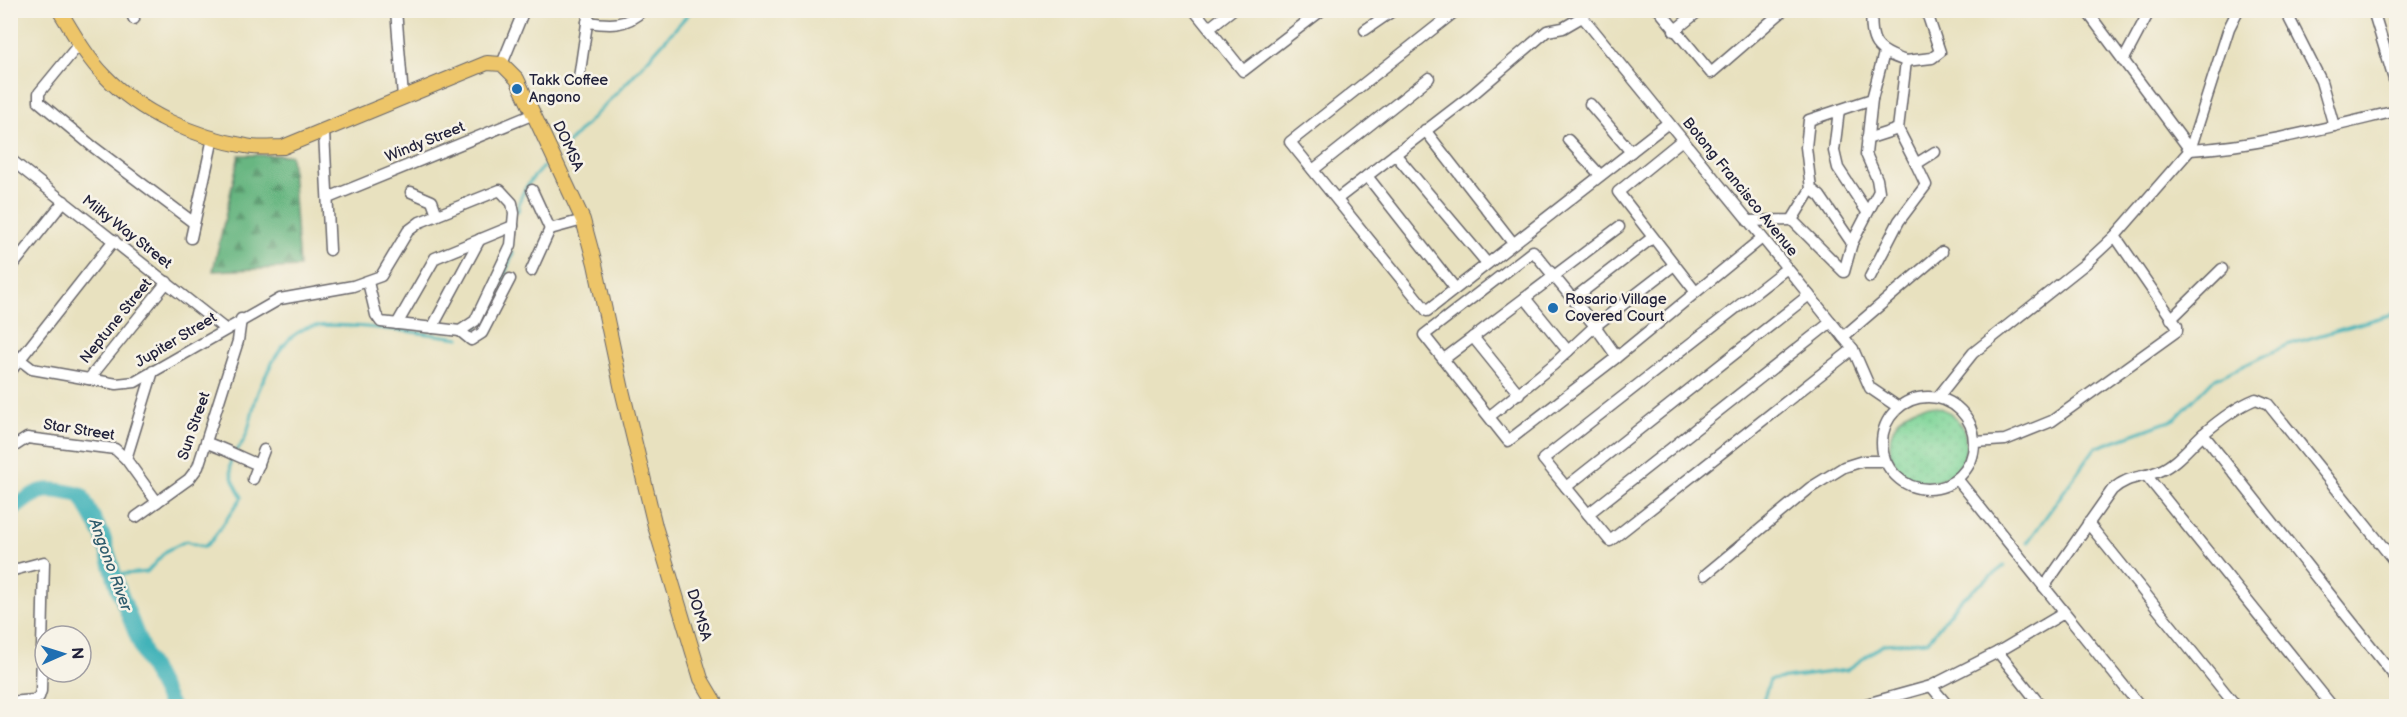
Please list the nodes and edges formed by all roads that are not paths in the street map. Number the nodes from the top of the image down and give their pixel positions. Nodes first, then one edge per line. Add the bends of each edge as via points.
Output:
1 (59, 10) edge
2 (396, 10) edge
3 (525, 10) edge
4 (589, 10) edge
5 (643, 10) edge
6 (1194, 10) edge
7 (1232, 10) edge
8 (1322, 10) edge
9 (1394, 10) edge
10 (1457, 10) edge
11 (1659, 10) edge
12 (1700, 10) edge
13 (1784, 10) edge
14 (1872, 10) edge
15 (1926, 10) edge
16 (2086, 10) edge
17 (2151, 10) edge
18 (2238, 10) edge
19 (2285, 10) edge
20 (2373, 10) edge
21 (1580, 14) edge
22 (587, 22) junction
23 (1209, 28) junction
24 (1365, 30) dead end
25 (1674, 31) junction
26 (80, 43) junction
27 (1884, 53) junction
28 (1906, 61) junction
29 (2123, 61) junction
30 (502, 64) junction
31 (579, 78) dead end
32 (1429, 78) dead end
33 (2397, 86) edge
34 (403, 97) junction
35 (1872, 99) junction
36 (1590, 104) dead end
37 (1839, 110) junction
38 (2397, 111) edge
39 (534, 114) junction
40 (1668, 123) junction
41 (2334, 126) junction
42 (1898, 129) junction
43 (1425, 130) junction
44 (324, 132) junction
45 (213, 138) junction
46 (1866, 139) junction
47 (1568, 140) dead end
48 (1682, 140) junction
49 (2190, 150) junction
50 (1630, 152) junction
51 (1935, 152) dead end
52 (1395, 154) junction
53 (12, 163) edge
54 (1916, 164) junction
55 (1313, 170) junction
56 (1600, 175) junction
57 (1367, 176) junction
58 (1811, 189) junction
59 (532, 190) dead end
60 (411, 192) dead end
61 (328, 198) junction
62 (1337, 199) junction
63 (64, 201) junction
64 (1867, 212) junction
65 (437, 215) junction
66 (583, 220) junction
67 (1792, 220) junction
68 (1748, 221) junction
69 (194, 223) junction
70 (513, 226) junction
71 (1619, 227) dead end
72 (550, 229) junction
73 (2115, 236) junction
74 (190, 238) dead end
75 (1652, 238) junction
76 (1762, 238) junction
77 (480, 239) junction
78 (114, 240) junction
79 (1513, 243) junction
80 (1852, 243) junction
81 (330, 250) dead end
82 (1942, 252) dead end
83 (1487, 263) junction
84 (1674, 265) junction
85 (1787, 268) junction
86 (10, 269) edge
87 (2222, 269) dead end
88 (531, 271) dead end
89 (1554, 276) junction
90 (1870, 277) dead end
91 (510, 279) dead end
92 (166, 282) junction
93 (368, 282) junction
94 (1455, 288) junction
95 (1695, 291) junction
96 (1809, 295) junction
97 (1525, 298) junction
98 (1573, 299) junction
99 (241, 319) junction
100 (2171, 319) junction
101 (1831, 322) junction
102 (398, 324) junction
103 (1595, 326) junction
104 (225, 328) junction
105 (432, 328) junction
106 (460, 331) junction
107 (1473, 337) junction
108 (1843, 337) junction
109 (1853, 349) junction
110 (1568, 351) junction
111 (10, 352) edge
112 (1617, 357) junction
113 (1444, 359) junction
114 (22, 361) junction
115 (153, 371) junction
116 (10, 372) edge
117 (89, 379) junction
118 (1519, 394) junction
119 (1938, 397) junction
120 (1898, 407) junction
121 (1490, 416) junction
122 (2203, 434) junction
123 (207, 442) junction
124 (1975, 442) junction
125 (10, 449) edge
126 (264, 450) dead end
127 (126, 459) junction
128 (1885, 461) junction
129 (259, 465) junction
130 (2146, 475) junction
131 (253, 479) dead end
132 (1958, 480) junction
133 (1566, 487) junction
134 (157, 502) junction
135 (1588, 514) junction
136 (136, 517) dead end
137 (2088, 523) junction
138 (2397, 563) edge
139 (10, 572) edge
140 (1706, 575) dead end
141 (2044, 587) junction
142 (2064, 613) junction
143 (1998, 652) junction
144 (2397, 678) edge
145 (1931, 686) junction
146 (10, 702) edge
147 (717, 706) edge
148 (1859, 706) edge
149 (1948, 706) edge
150 (2042, 706) edge
151 (2140, 706) edge
152 (2236, 706) edge
153 (2332, 706) edge

1 - 26 main road
2 - 34 street
3 - 30 street
4 - 22 street
5 - 22 street via 614,26
6 - 23 street
7 - 23 street
8 - 23 street via 1243,71
9 - 24 street
10 - 55 street via 1290,142
11 - 25 street
12 - 25 street
13 - 25 street via 1711,73
14 - 27 street via 1870,31
15 - 28 street via 1940,52 1932,58
16 - 29 street
17 - 29 street
18 - 49 street
19 - 41 street via 2321,81
20 - 33 street
21 - 40 street, Botong Francisco Avenue
21 - 43 street via 1563,28 1547,32
22 - 31 street
26 - 45 main road via 102,74 127,98 171,123
26 - 69 street via 39,93 39,102
27 - 28 street
27 - 35 street
28 - 42 street
29 - 49 street
30 - 34 main road via 487,63
30 - 39 main road, DOMSA via 517,79
32 - 55 street
34 - 44 main road
35 - 37 street
35 - 46 street
36 - 50 street
37 - 58 street via 1809,120 1806,147
37 - 64 street via 1834,151 1838,168
38 - 41 street
39 - 61 street, Windy Street
39 - 66 main road, DOMSA
40 - 48 street, Botong Francisco Avenue
40 - 50 street
41 - 49 street via 2215,149
42 - 46 street
42 - 54 street
43 - 52 street
43 - 79 street
44 - 45 main road via 283,147 248,147
44 - 61 street
45 - 69 street
46 - 64 street via 1866,154 1879,191
47 - 56 street
48 - 68 street, Botong Francisco Avenue
48 - 75 street via 1618,192
49 - 73 street
50 - 56 street
51 - 54 street
52 - 57 street
52 - 83 street
53 - 63 street, Milky Way Street
54 - 90 street via 1926,185 1899,221
55 - 62 street
56 - 79 street
57 - 62 street
57 - 94 street
58 - 67 street
58 - 80 street
59 - 72 street
60 - 65 street via 432,201
61 - 81 street
62 - 94 street via 1427,311
63 - 78 street, Milky Way Street
63 - 86 street
64 - 80 street
65 - 70 street via 500,190 512,203
65 - 93 street via 408,231 381,276
66 - 72 street
66 - 147 main road, DOMSA via 658,537 702,679
67 - 68 street
67 - 80 street via 1844,272
68 - 76 street, Botong Francisco Avenue
69 - 74 street
70 - 77 street
70 - 106 street via 511,245 475,321
71 - 89 street
72 - 88 street
73 - 100 street
73 - 119 street via 1973,352
75 - 84 street
75 - 98 street
76 - 85 street, Botong Francisco Avenue
76 - 95 street
77 - 102 street via 435,258
77 - 105 street
78 - 92 street, Milky Way Street
78 - 114 street
79 - 83 street
82 - 108 street
83 - 94 street
84 - 95 street
84 - 103 street
85 - 96 street, Botong Francisco Avenue
85 - 133 street via 1543,459
87 - 100 street
89 - 97 street
89 - 98 street
89 - 113 street via 1533,251 1424,335
91 - 106 street via 482,333 471,340
92 - 104 street, Milky Way Street
92 - 117 street, Neptune Street
93 - 99 street, Jupiter Street via 280,299
93 - 102 street via 376,315 381,322
95 - 112 street
96 - 101 street, Botong Francisco Avenue
96 - 133 street
97 - 107 street
97 - 110 street
98 - 103 street
99 - 104 street, Jupiter Street
99 - 123 street, Sun Street
100 - 124 street via 2177,331 2052,421 2006,440
101 - 108 street, Botong Francisco Avenue
101 - 135 street
102 - 105 street
103 - 110 street
103 - 112 street
104 - 115 street, Jupiter Street
105 - 106 street
107 - 113 street
107 - 118 street
108 - 109 street, Botong Francisco Avenue
109 - 120 street, Botong Francisco Avenue via 1870,388
109 - 135 street via 1610,541
110 - 118 street
111 - 114 street, Jupiter Street
112 - 121 street via 1508,441
113 - 121 street
114 - 116 street
114 - 117 street, Jupiter Street via 32,369
115 - 117 street, Jupiter Street via 124,385
115 - 127 street
118 - 121 street
119 - 120 street via 1914,398
119 - 124 street via 1958,407 1970,422
120 - 128 street via 1887,420 1881,437
122 - 130 street via 2173,464
122 - 138 street via 2241,405 2256,399 2268,404
122 - 144 street
123 - 129 street
123 - 134 street, Sun Street via 198,467 189,478
124 - 132 street via 1971,462
125 - 127 street, Star Street via 27,438 114,449
126 - 129 street
127 - 134 street, Star Street
128 - 132 street via 1898,480 1918,490 1943,488
128 - 140 street via 1863,461 1835,472 1810,488
129 - 131 street
130 - 137 street via 2124,480
130 - 153 street
132 - 141 street
133 - 135 street
134 - 136 street, Sun Street
137 - 141 street
137 - 152 street
139 - 146 street via 44,562 41,691 34,700
141 - 142 street
142 - 143 street
142 - 151 street
143 - 145 street
143 - 150 street
145 - 148 street
145 - 149 street

